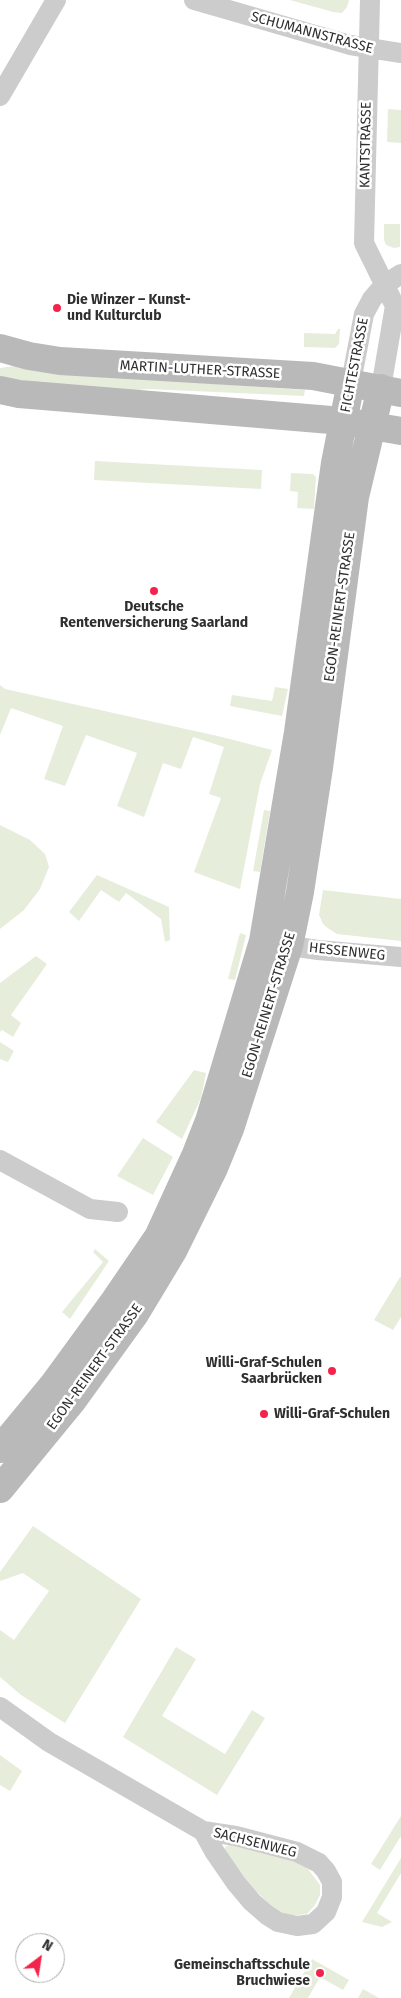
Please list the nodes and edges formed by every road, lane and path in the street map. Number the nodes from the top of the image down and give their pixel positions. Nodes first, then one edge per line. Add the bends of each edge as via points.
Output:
1 (56, 0) edge
2 (194, 0) edge
3 (370, 0) edge
4 (368, 49) junction
5 (401, 53) edge
6 (0, 96) edge
7 (401, 274) edge
8 (384, 285) junction
9 (0, 348) edge
10 (351, 382) junction
11 (0, 390) edge
12 (391, 391) edge
13 (343, 420) junction
14 (371, 425) junction
15 (401, 431) edge
16 (263, 941) junction
17 (289, 946) junction
18 (401, 957) edge
19 (0, 1160) edge
20 (118, 1212) dead end
21 (0, 1449) edge
22 (0, 1489) edge
23 (0, 1707) edge
24 (203, 1831) junction

1 - 6 street
2 - 4 street, SCHUMANNSTRASSE
3 - 4 street, KANTSTRASSE
4 - 5 street, SCHUMANNSTRASSE
4 - 8 street, KANTSTRASSE via 364,243
7 - 8 street, FICHTESTRASSE
8 - 10 street, FICHTESTRASSE via 364,314
8 - 12 street, FICHTESTRASSE via 395,306
9 - 10 main road, MARTIN-LUTHER-STRASSE via 60,361 313,376
10 - 12 main road, MARTIN-LUTHER-STRASSE
10 - 13 main road, FICHTESTRASSE
11 - 13 main road
12 - 14 main road, FICHTESTRASSE
13 - 14 main road
13 - 16 main road, EGON-REINERT-STRASSE via 298,732
14 - 15 main road
14 - 17 main road, EGON-REINERT-STRASSE via 355,496 304,866
16 - 17 street, HESSENWEG
16 - 21 main road, EGON-REINERT-STRASSE via 209,1120 158,1237 53,1386
17 - 18 street, HESSENWEG
17 - 22 main road, EGON-REINERT-STRASSE via 230,1129 173,1251 135,1314 73,1400
19 - 20 street via 90,1209
23 - 24 street, SACHSENWEG via 49,1742
24 - 24 street, SACHSENWEG via 236,1883 267,1915 278,1922 297,1926 313,1924 326,1912 332,1897 332,1882 318,1863 297,1852

